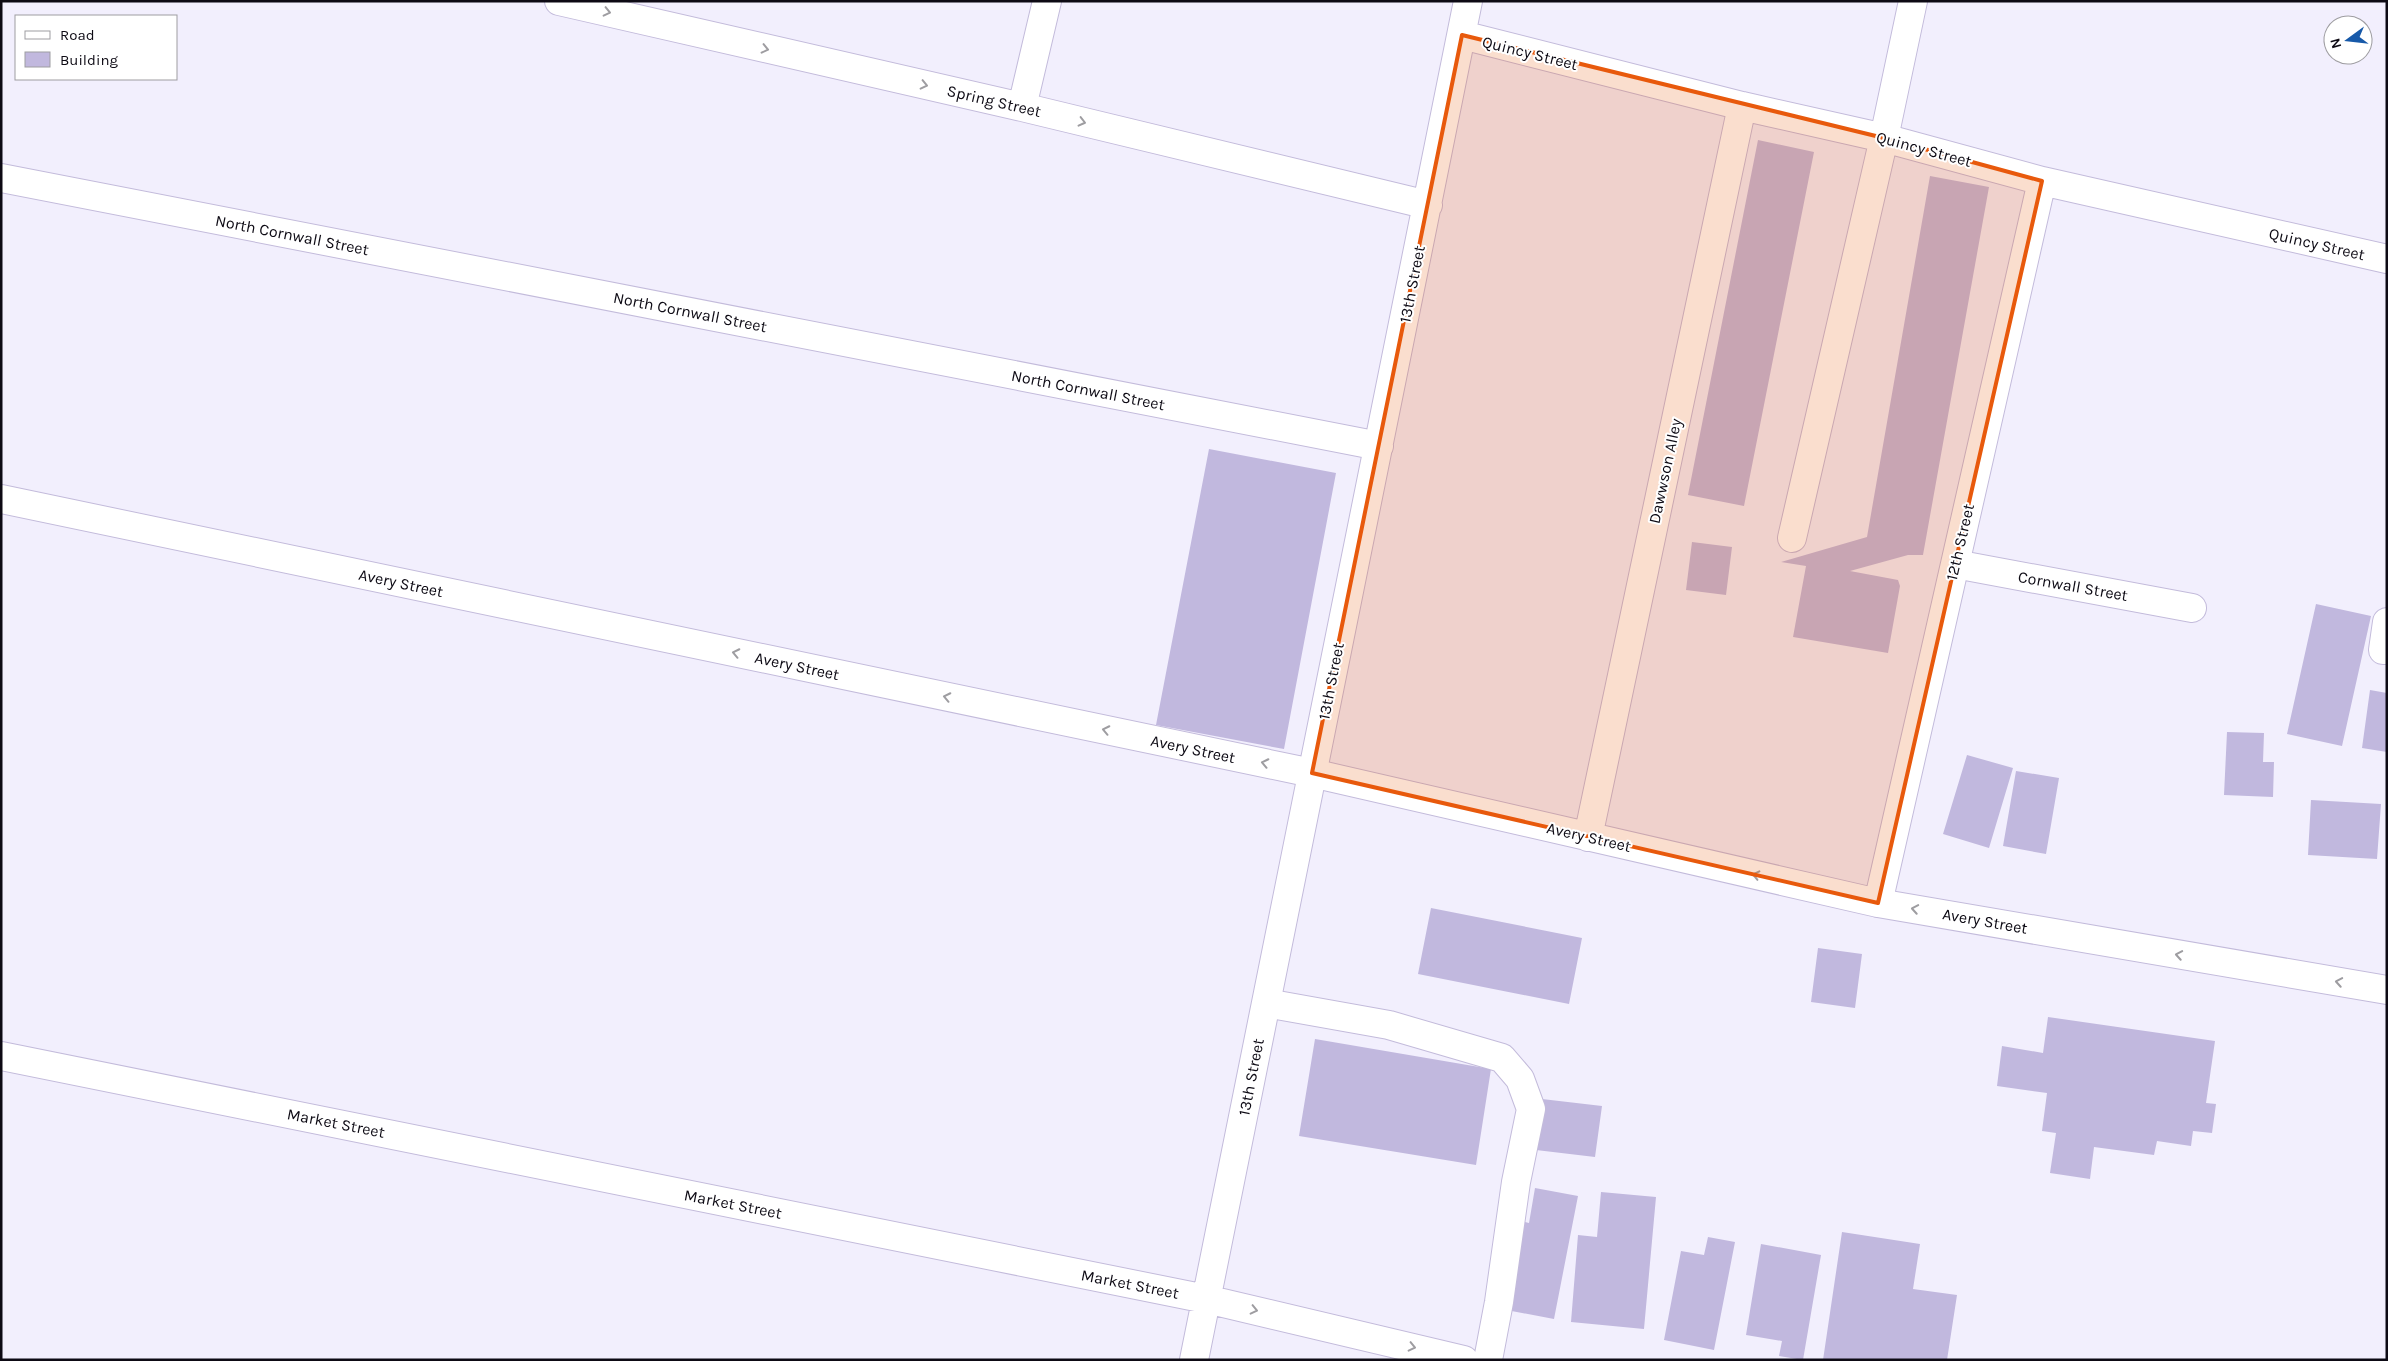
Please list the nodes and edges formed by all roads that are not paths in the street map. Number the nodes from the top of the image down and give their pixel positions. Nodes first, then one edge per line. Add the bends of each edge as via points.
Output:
1 (560, 1) edge
2 (1047, 1) edge
3 (1468, 1) edge
4 (1913, 1) edge
5 (1462, 35) junction
6 (1742, 106) junction
7 (1022, 107) junction
8 (1884, 138) junction
9 (1, 178) edge
10 (2042, 181) junction
11 (1428, 205) junction
12 (2387, 259) edge
13 (1379, 446) junction
14 (1, 499) edge
15 (1792, 538) dead end
16 (1955, 564) junction
17 (2192, 608) dead end
18 (2387, 622) edge
19 (2387, 650) edge
20 (1312, 774) junction
21 (1588, 837) junction
22 (1878, 903) junction
23 (2387, 990) edge
24 (1266, 1003) junction
25 (1, 1056) edge
26 (1206, 1299) junction
27 (1194, 1360) edge
28 (1464, 1360) edge
29 (1488, 1360) edge

1 -> 7 street, Spring Street
2 - 7 street
3 - 5 street, 13th Street
4 - 8 street
5 - 6 street, Quincy Street
5 - 11 street, 13th Street
6 - 8 street, Quincy Street
6 - 21 street, Dawwson Alley
7 -> 11 street, Spring Street
8 - 10 street, Quincy Street
8 - 15 street
9 - 13 street, North Cornwall Street
10 - 12 street, Quincy Street
10 - 16 street, 12th Street
11 - 13 street, 13th Street
13 - 20 street, 13th Street
20 -> 14 street, Avery Street
16 - 17 street, Cornwall Street
16 - 22 street, 12th Street
18 - 19 street via 2383,650
20 - 21 street, Avery Street
20 - 24 street, 13th Street
22 -> 21 street, Avery Street
23 -> 22 street, Avery Street
24 - 26 street, 13th Street
24 - 29 street via 1389,1025 1502,1058 1520,1079 1531,1109
25 - 26 street, Market Street
26 - 27 street, 13th Street
26 -> 28 street, Market Street

